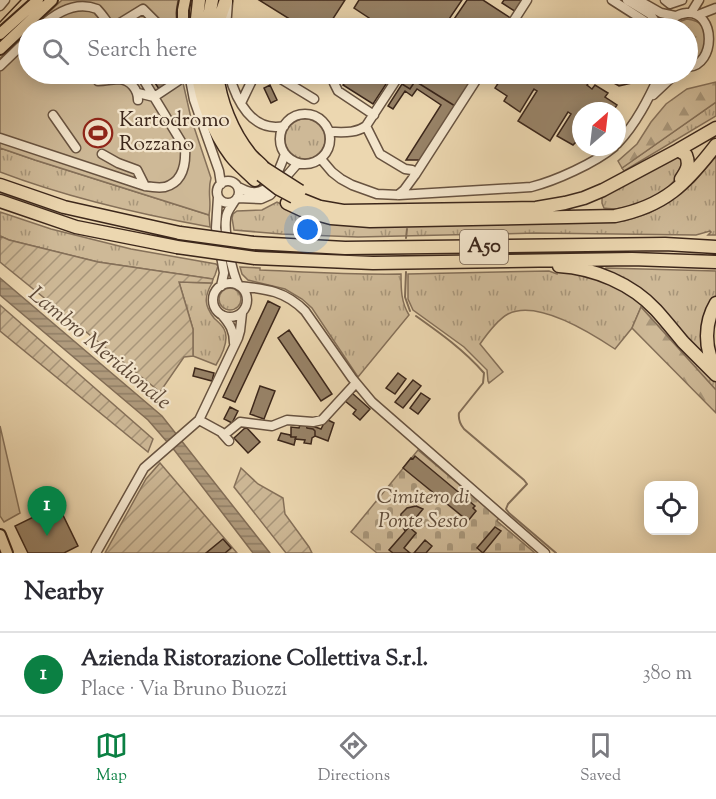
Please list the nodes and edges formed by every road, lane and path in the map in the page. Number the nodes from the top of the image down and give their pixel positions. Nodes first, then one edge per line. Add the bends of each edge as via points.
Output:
1 (5, 0) edge
2 (30, 0) edge
3 (38, 0) edge
4 (52, 0) edge
5 (185, 0) edge
6 (191, 0) edge
7 (199, 0) edge
8 (212, 0) edge
9 (227, 0) edge
10 (527, 0) edge
11 (612, 0) edge
12 (627, 0) edge
13 (638, 0) edge
14 (665, 0) edge
15 (682, 0) edge
16 (699, 0) edge
17 (0, 6) edge
18 (716, 8) edge
19 (695, 14) junction
20 (716, 14) edge
21 (676, 16) junction
22 (33, 18) edge
23 (50, 18) edge
24 (104, 18) edge
25 (128, 18) edge
26 (152, 18) edge
27 (183, 18) edge
28 (190, 18) edge
29 (197, 18) edge
30 (209, 18) edge
31 (220, 18) edge
32 (226, 18) edge
33 (515, 18) edge
34 (641, 18) edge
35 (653, 18) edge
36 (673, 18) edge
37 (713, 29) junction
38 (4, 30) edge
39 (18, 32) edge
40 (0, 49) edge
41 (18, 49) edge
42 (714, 53) edge
43 (698, 64) edge
44 (0, 66) edge
45 (131, 84) edge
46 (146, 84) edge
47 (174, 84) edge
48 (191, 84) edge
49 (200, 84) edge
50 (208, 84) edge
51 (219, 84) edge
52 (233, 84) edge
53 (250, 84) edge
54 (289, 84) edge
55 (334, 84) edge
56 (394, 84) edge
57 (474, 84) edge
58 (656, 84) edge
59 (665, 84) edge
60 (154, 97) junction
61 (314, 99) dead end
62 (649, 99) junction
63 (241, 103) junction
64 (53, 115) dead end
65 (374, 115) junction
66 (716, 120) edge
67 (284, 126) junction
68 (366, 126) junction
69 (716, 128) edge
70 (329, 132) junction
71 (626, 134) edge
72 (0, 138) edge
73 (716, 144) edge
74 (76, 148) dead end
75 (716, 149) edge
76 (678, 150) junction
77 (102, 154) dead end
78 (285, 154) junction
79 (600, 156) edge
80 (321, 159) junction
81 (703, 162) junction
82 (297, 163) junction
83 (260, 174) junction
84 (415, 175) junction
85 (627, 177) junction
86 (221, 184) junction
87 (0, 185) edge
88 (145, 186) junction
89 (238, 186) junction
90 (597, 192) junction
91 (670, 194) junction
92 (398, 195) junction
93 (218, 197) junction
94 (294, 197) junction
95 (236, 200) junction
96 (0, 201) edge
97 (603, 216) junction
98 (716, 239) edge
99 (665, 244) junction
100 (716, 247) edge
101 (496, 261) junction
102 (716, 262) edge
103 (221, 286) junction
104 (239, 286) junction
105 (263, 290) junction
106 (247, 301) junction
107 (716, 303) edge
108 (242, 313) junction
109 (222, 315) junction
110 (234, 347) junction
111 (716, 369) edge
112 (716, 375) edge
113 (356, 384) junction
114 (199, 420) junction
115 (0, 536) edge
116 (7, 553) edge
117 (96, 553) edge
118 (545, 553) edge

1 - 17 street
2 - 38 main road
3 - 38 main road
4 - 22 main road
5 - 27 main road
6 - 28 main road
7 - 29 highway
8 - 30 highway
9 - 31 highway
9 - 32 street
10 - 33 street
11 - 34 street
12 - 35 street
13 - 21 street via 661,13
14 - 15 street via 670,4
16 - 19 street
18 - 19 street
19 - 21 street
19 - 37 street
20 - 37 street
21 - 36 street
23 - 24 street via 72,3 85,3
25 - 26 street via 143,9
37 - 42 street
39 - 40 main road
41 - 44 street
42 - 43 street
45 - 60 street via 138,96
46 - 60 street
47 - 60 street
48 - 86 street
49 - 83 highway via 233,158
50 - 83 highway via 233,144
51 - 83 highway via 225,108
52 - 63 street
53 - 63 street
54 - 61 street
55 - 65 street via 338,91
56 - 65 street
57 - 84 street
58 - 62 street
59 - 62 street
60 - 88 street via 185,148 186,161 183,173 173,183 164,187
62 - 71 street
63 - 67 street via 246,112 264,125
64 - 74 street
65 - 68 street
66 - 85 highway
67 - 70 street via 305,114 320,119
67 - 78 street via 280,140
68 - 70 street via 349,133
68 - 84 street via 380,154
69 - 76 highway
70 - 80 street via 329,147
72 - 88 street
73 - 81 highway
75 - 81 highway
76 - 85 highway
76 - 91 highway via 686,154 689,162
77 - 88 street via 137,170
78 - 82 street
78 - 89 street via 274,180 261,191 254,193
79 - 92 street via 531,187
80 - 82 street
80 - 92 street via 352,185 377,194
81 - 91 highway
82 - 95 street via 270,195
83 - 94 highway via 265,189
84 - 92 street
85 - 90 highway
86 - 89 street via 231,181
86 - 93 street
87 - 99 highway, A50, bridge via 64,207 180,233 253,243 345,248
89 - 95 street
90 - 94 highway via 536,208 367,210
90 - 97 highway via 596,204
91 - 97 highway via 636,212
93 - 95 street via 223,202
93 - 103 street via 216,228 224,273
94 - 97 highway via 302,210 332,218 370,221
95 - 104 street via 226,220
96 - 101 highway, A50, bridge via 76,227 177,248 255,258 373,263
98 - 99 highway
99 - 100 highway, A50
101 - 102 highway, A50
101 - 112 highway via 569,267 599,274 632,290
103 - 104 street
103 - 109 street via 213,301
104 - 105 street
104 - 106 street
105 - 106 street
105 - 113 street via 286,295 305,311
106 - 108 street
107 - 111 highway via 707,327 707,342
108 - 109 street
108 - 110 street
109 - 110 street via 231,326
110 - 114 street
113 - 114 street via 322,420 286,420 272,426 240,422 226,438
113 - 118 street
114 - 117 street via 151,460
115 - 116 main road

